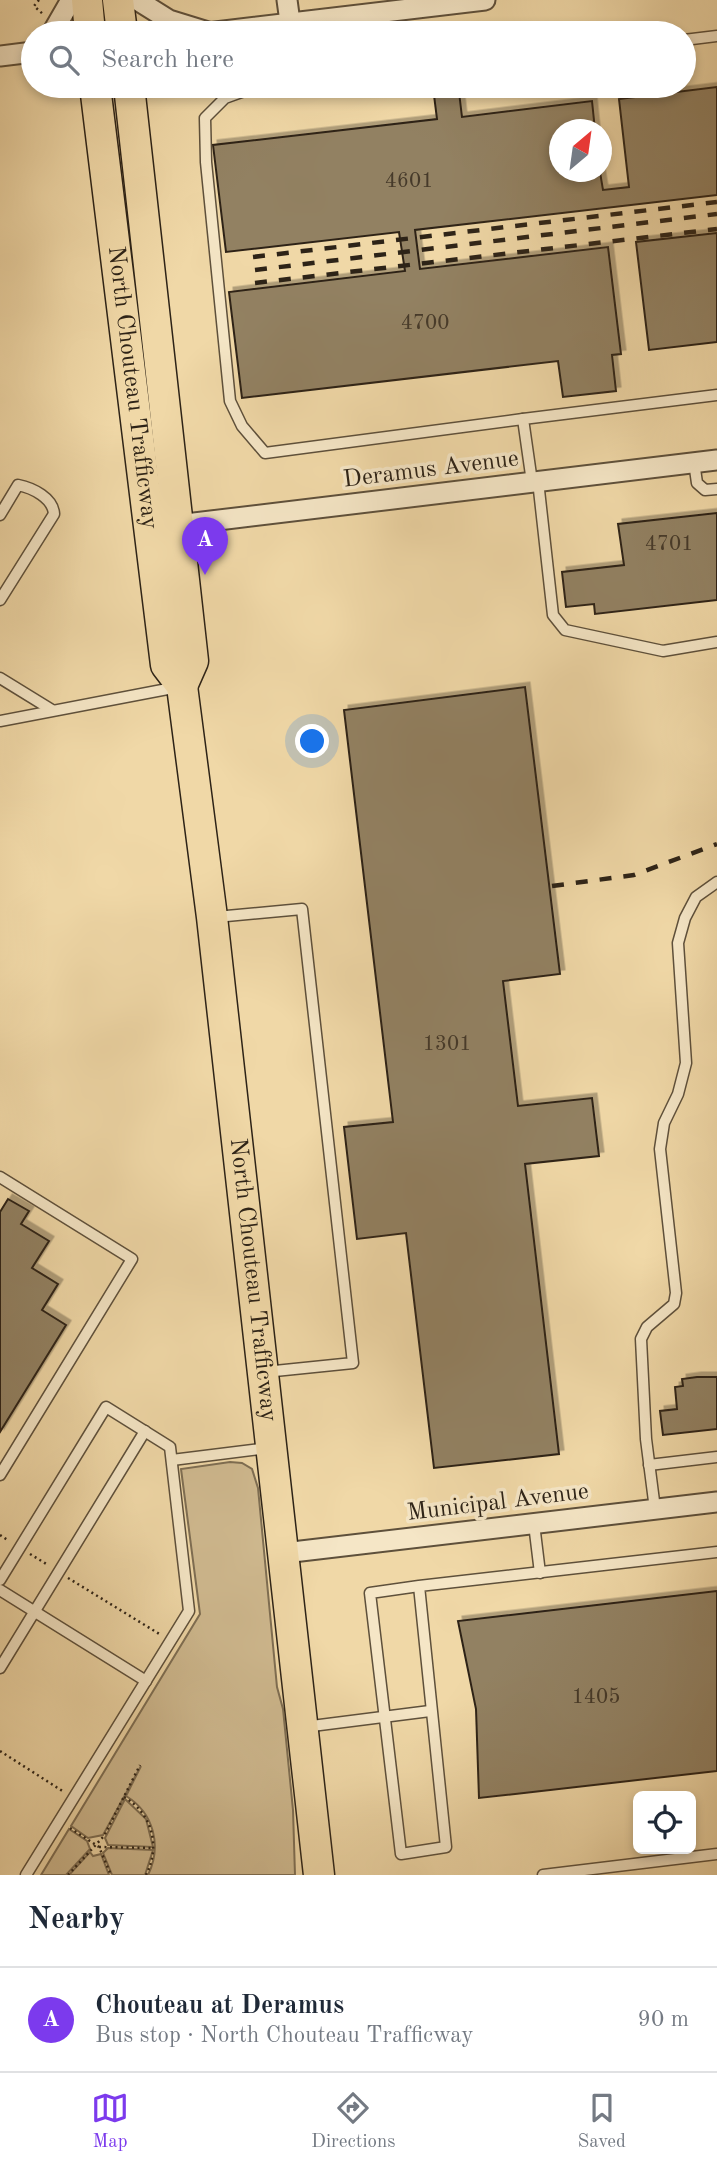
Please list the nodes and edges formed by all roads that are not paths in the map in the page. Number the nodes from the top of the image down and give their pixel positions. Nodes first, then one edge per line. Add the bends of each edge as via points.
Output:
1 (71, 0) edge
2 (87, 0) edge
3 (118, 0) edge
4 (137, 0) edge
5 (287, 0) edge
6 (485, 0) edge
7 (59, 21) edge
8 (89, 21) edge
9 (121, 21) edge
10 (172, 21) edge
11 (290, 21) edge
12 (382, 21) edge
13 (717, 36) edge
14 (696, 39) edge
15 (21, 53) edge
16 (0, 56) edge
17 (91, 98) edge
18 (133, 98) edge
19 (225, 98) edge
20 (717, 395) edge
21 (523, 419) junction
22 (717, 460) edge
23 (694, 463) junction
24 (535, 482) junction
25 (717, 489) edge
26 (0, 515) edge
27 (164, 526) junction
28 (0, 600) edge
29 (717, 642) edge
30 (0, 678) edge
31 (182, 686) junction
32 (52, 710) junction
33 (0, 721) edge
34 (717, 882) edge
35 (212, 917) junction
36 (0, 1177) edge
37 (264, 1372) junction
38 (145, 1431) junction
39 (272, 1447) junction
40 (717, 1457) edge
41 (172, 1460) junction
42 (649, 1465) junction
43 (0, 1475) edge
44 (717, 1502) edge
45 (655, 1509) junction
46 (534, 1524) junction
47 (717, 1552) edge
48 (284, 1553) junction
49 (540, 1573) junction
50 (0, 1580) edge
51 (419, 1586) junction
52 (0, 1590) edge
53 (34, 1612) junction
54 (0, 1668) edge
55 (146, 1681) junction
56 (430, 1712) junction
57 (383, 1717) junction
58 (304, 1727) junction
59 (717, 1854) edge
60 (26, 1875) edge
61 (319, 1875) edge
62 (544, 1875) edge

1 - 7 street
2 - 8 main road
3 - 9 main road
4 - 10 street
5 - 11 street
6 - 12 street
13 - 14 lane
15 - 16 street
17 - 27 main road, North Chouteau Trafficway
18 - 27 main road, North Chouteau Trafficway
19 - 21 lane via 205,118 230,401 242,426 265,453
20 - 21 lane
21 - 24 lane
22 - 23 street, Deramus Avenue
23 - 24 street, Deramus Avenue
23 - 25 lane via 697,483 705,490
24 - 27 street, Deramus Avenue
24 - 29 lane via 553,615 565,630 663,651
26 - 28 lane via 18,485 46,498 54,514
27 - 31 main road, North Chouteau Trafficway via 166,666
30 - 32 lane
31 - 32 lane
31 - 35 main road, North Chouteau Trafficway
32 - 33 lane
34 - 42 lane via 696,897 678,943 686,1063 660,1149 676,1293 674,1304 647,1327 641,1339
35 - 37 main road, North Chouteau Trafficway
35 - 37 lane via 302,909 353,1363
36 - 43 lane via 132,1259
37 - 39 main road, North Chouteau Trafficway
38 - 41 lane via 170,1447
38 - 50 lane via 106,1407
38 - 53 lane
39 - 41 lane
39 - 48 main road, North Chouteau Trafficway
40 - 42 lane
41 - 55 lane via 189,1611
42 - 45 lane
44 - 45 street, Municipal Avenue
45 - 46 street, Municipal Avenue
46 - 48 street, Municipal Avenue
46 - 49 lane
47 - 49 lane
48 - 58 main road, North Chouteau Trafficway
49 - 51 lane
51 - 56 lane
51 - 57 lane via 370,1593
52 - 53 lane
53 - 54 lane
53 - 55 lane
55 - 60 lane
56 - 57 lane
56 - 57 lane via 446,1847 401,1854
57 - 58 lane
58 - 61 main road, North Chouteau Trafficway
59 - 62 lane

